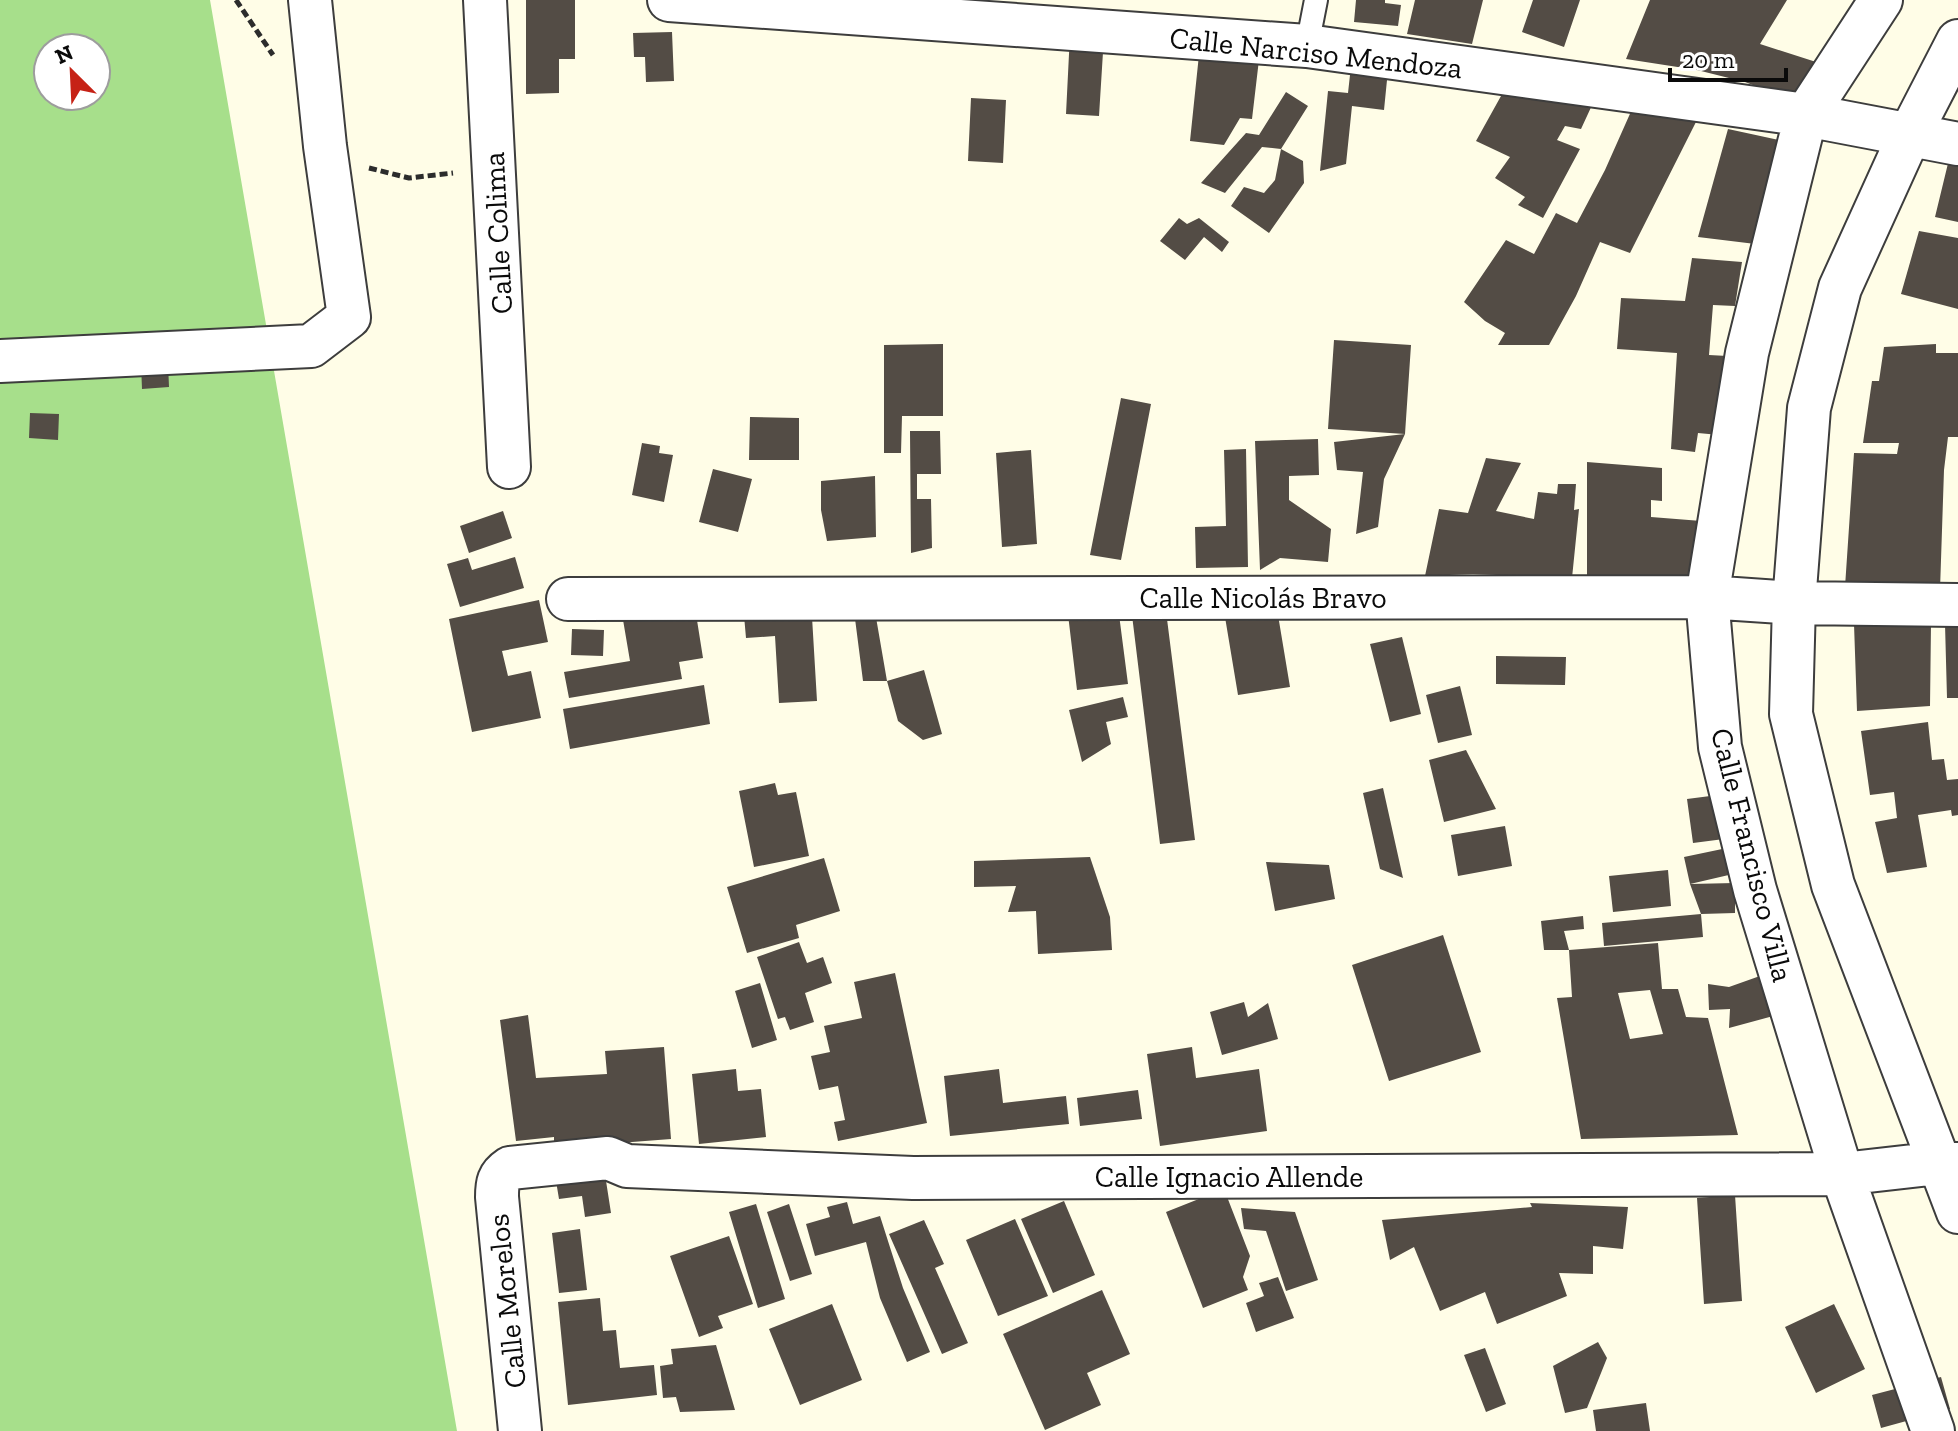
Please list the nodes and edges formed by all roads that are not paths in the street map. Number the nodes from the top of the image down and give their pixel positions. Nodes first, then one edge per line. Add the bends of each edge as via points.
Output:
1 (310, 0) edge
2 (485, 0) edge
3 (669, 0) edge
4 (1316, 0) edge
5 (1881, 0) edge
6 (1069, 15) edge
7 (1958, 41) edge
8 (1307, 46) junction
9 (1806, 115) junction
10 (1909, 136) junction
11 (1958, 144) edge
12 (1, 349) edge
13 (509, 467) dead end
14 (1707, 597) junction
15 (568, 599) dead end
16 (1794, 603) junction
17 (1958, 605) edge
18 (1948, 1163) edge
19 (503, 1173) joint
20 (1842, 1174) junction
21 (1958, 1212) edge
22 (520, 1431) edge
23 (1933, 1431) edge

1 - 12 street via 349,317 311,346
2 - 13 street, Calle Colima
3 - 6 street, Calle Narciso Mendoza
4 - 8 lane
5 - 9 street, Calle Francisco Villa
6 - 8 street, Calle Narciso Mendoza
7 - 10 street
8 - 9 street, Calle Narciso Mendoza
9 - 10 street, Calle Narciso Mendoza
9 - 14 street, Calle Francisco Villa via 1747,353
10 - 11 street, Calle Narciso Mendoza
10 - 16 street via 1840,288 1809,408
14 - 15 street, Calle Nicolás Bravo
14 - 16 street, Calle Nicolás Bravo
14 - 20 street, Calle Francisco Villa via 1720,747 1755,890
16 - 17 street, Calle Nicolás Bravo
16 - 18 street via 1791,714 1833,885
18 - 20 street, Calle Ignacio Allende
18 - 21 street
19 - 20 street, Calle Ignacio Allende via 608,1158 627,1166 913,1178
19 - 22 street, Calle Morelos via 497,1197
20 - 23 street, Calle Francisco Villa

